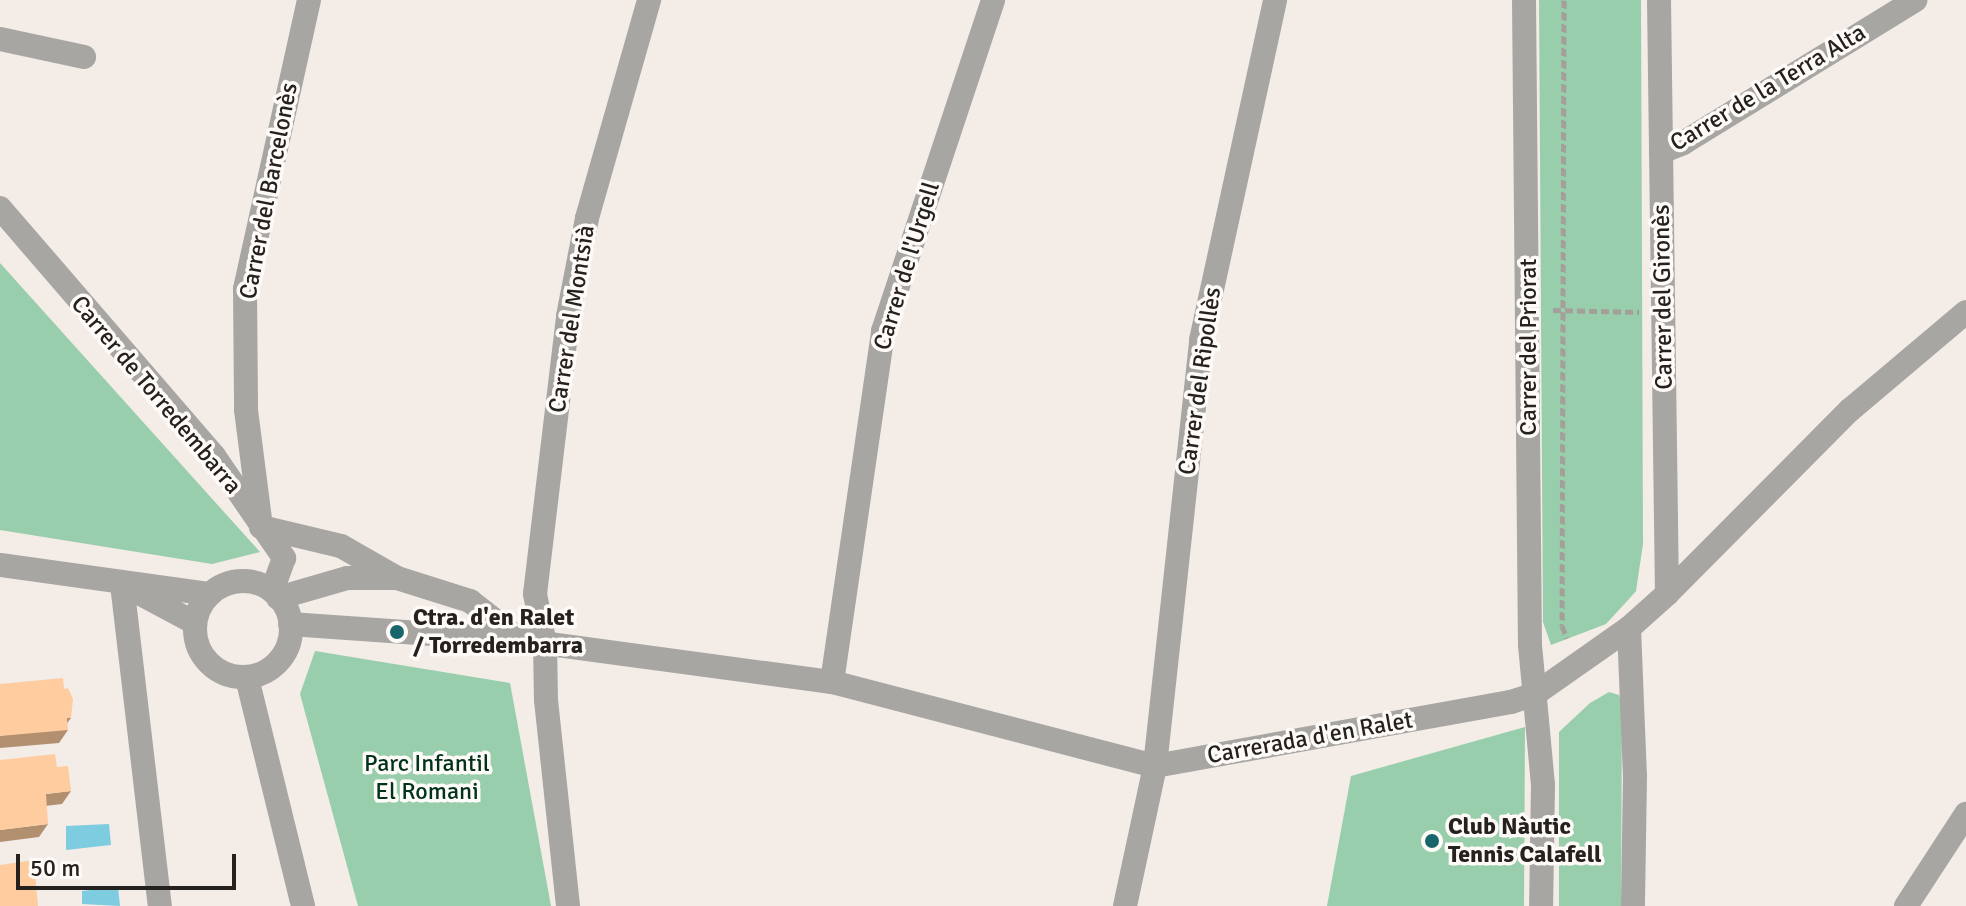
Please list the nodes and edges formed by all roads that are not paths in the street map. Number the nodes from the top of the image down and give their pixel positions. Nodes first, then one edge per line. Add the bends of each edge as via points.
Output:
1 (309, 0) edge
2 (649, 0) edge
3 (993, 0) edge
4 (1275, 0) edge
5 (1524, 0) edge
6 (1659, 0) edge
7 (1915, 0) edge
8 (0, 39) edge
9 (84, 57) dead end
10 (1661, 152) junction
11 (0, 208) edge
12 (1966, 312) edge
13 (261, 527) junction
14 (0, 565) edge
15 (397, 578) junction
16 (122, 584) junction
17 (210, 594) junction
18 (275, 594) junction
19 (1667, 594) junction
20 (195, 623) junction
21 (290, 624) junction
22 (1629, 628) junction
23 (520, 640) junction
24 (545, 644) junction
25 (247, 678) junction
26 (832, 682) junction
27 (1535, 694) junction
28 (1155, 766) junction
29 (1966, 814) edge
30 (160, 906) edge
31 (303, 906) edge
32 (568, 906) edge
33 (1125, 906) edge
34 (1541, 906) edge
35 (1633, 906) edge
36 (1906, 906) edge

1 - 13 street, Carrer del Barcelonès via 245,289 246,410
2 - 24 street, Carrer del Montsià via 587,218 568,316 535,594
3 - 26 street, Carrer de l'Urgell via 883,331
4 - 28 street, Carrer del Ripollès via 1201,340
5 - 27 street, Carrer del Priorat via 1530,645
6 - 10 street, Carrer del Gironès
7 - 10 street, Carrer de la Terra Alta
8 - 9 street
10 - 19 street, Carrer del Gironès
11 - 13 street, Carrer de Torredembarra via 214,456
12 - 19 street, Carrerada d'en Ralet via 1850,410
13 - 15 street, Carrerada d'en Ralet via 341,546
13 - 18 street, Carrer de Torredembarra via 284,558
14 - 16 street
15 - 18 street, Carrerada d'en Ralet via 347,578
15 - 23 street, Carrerada d'en Ralet via 470,601
16 - 17 street
16 - 20 street
16 - 30 street
17 - 18 street via 237,581 253,582
17 - 20 street
18 - 21 street
19 - 22 street, Carrerada d'en Ralet
20 - 25 street via 204,659 215,670
21 - 23 street, Carrerada d'en Ralet
21 - 25 street via 286,650 277,663
22 - 27 street, Carrerada d'en Ralet
22 - 35 street
23 - 24 street, Carrerada d'en Ralet
24 - 26 street, Carrerada d'en Ralet
24 - 32 street, Carrer del Montsià
25 - 31 street
26 - 28 street, Carrerada d'en Ralet
27 - 28 street, Carrerada d'en Ralet
27 - 34 street, Carrer del Priorat via 1543,785
28 - 33 street, Carrer del Ripollès
29 - 36 street

